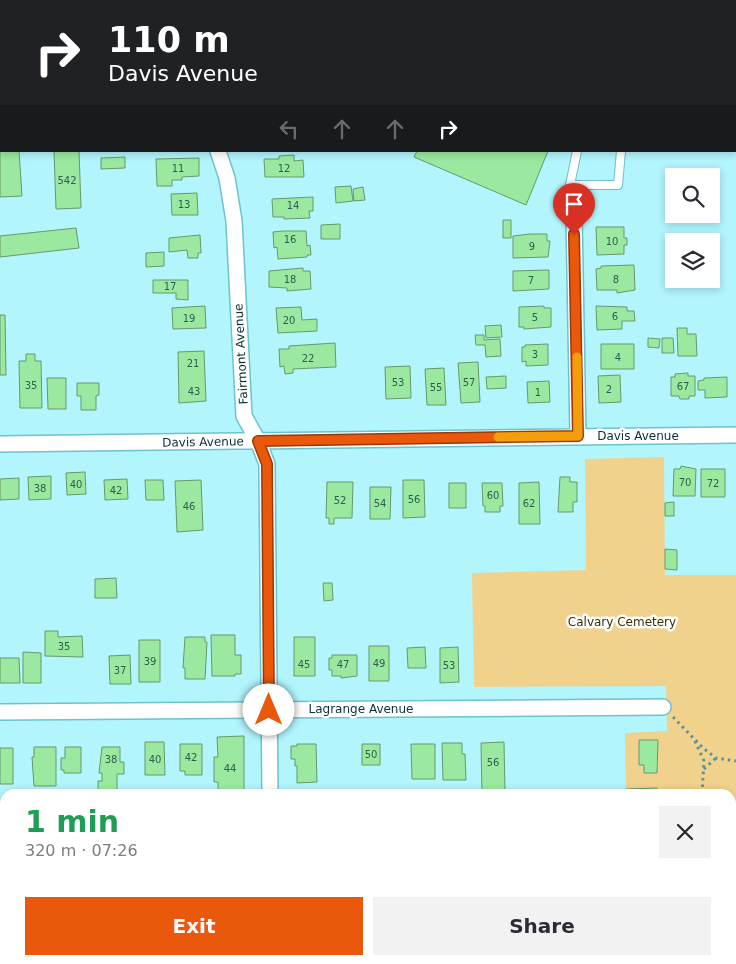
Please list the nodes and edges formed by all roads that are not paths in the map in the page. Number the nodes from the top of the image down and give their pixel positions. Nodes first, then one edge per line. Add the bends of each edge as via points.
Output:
1 (218, 152) edge
2 (577, 152) edge
3 (621, 152) edge
4 (574, 216) dead end
5 (736, 435) edge
6 (578, 436) junction
7 (258, 441) junction
8 (0, 444) edge
9 (663, 706) road end
10 (269, 710) junction
11 (0, 712) edge
12 (270, 789) edge

1 - 7 street, Fairmont Avenue via 227,178 234,222 244,416
2 - 3 lane via 570,185 618,185
4 - 6 street
5 - 6 street, Davis Avenue
6 - 7 street, Davis Avenue
7 - 8 street, Davis Avenue
7 - 10 street, Fairmont Avenue via 267,464
9 - 10 street, Lagrange Avenue
10 - 11 street, Lagrange Avenue
10 - 12 street, Fairmont Avenue

